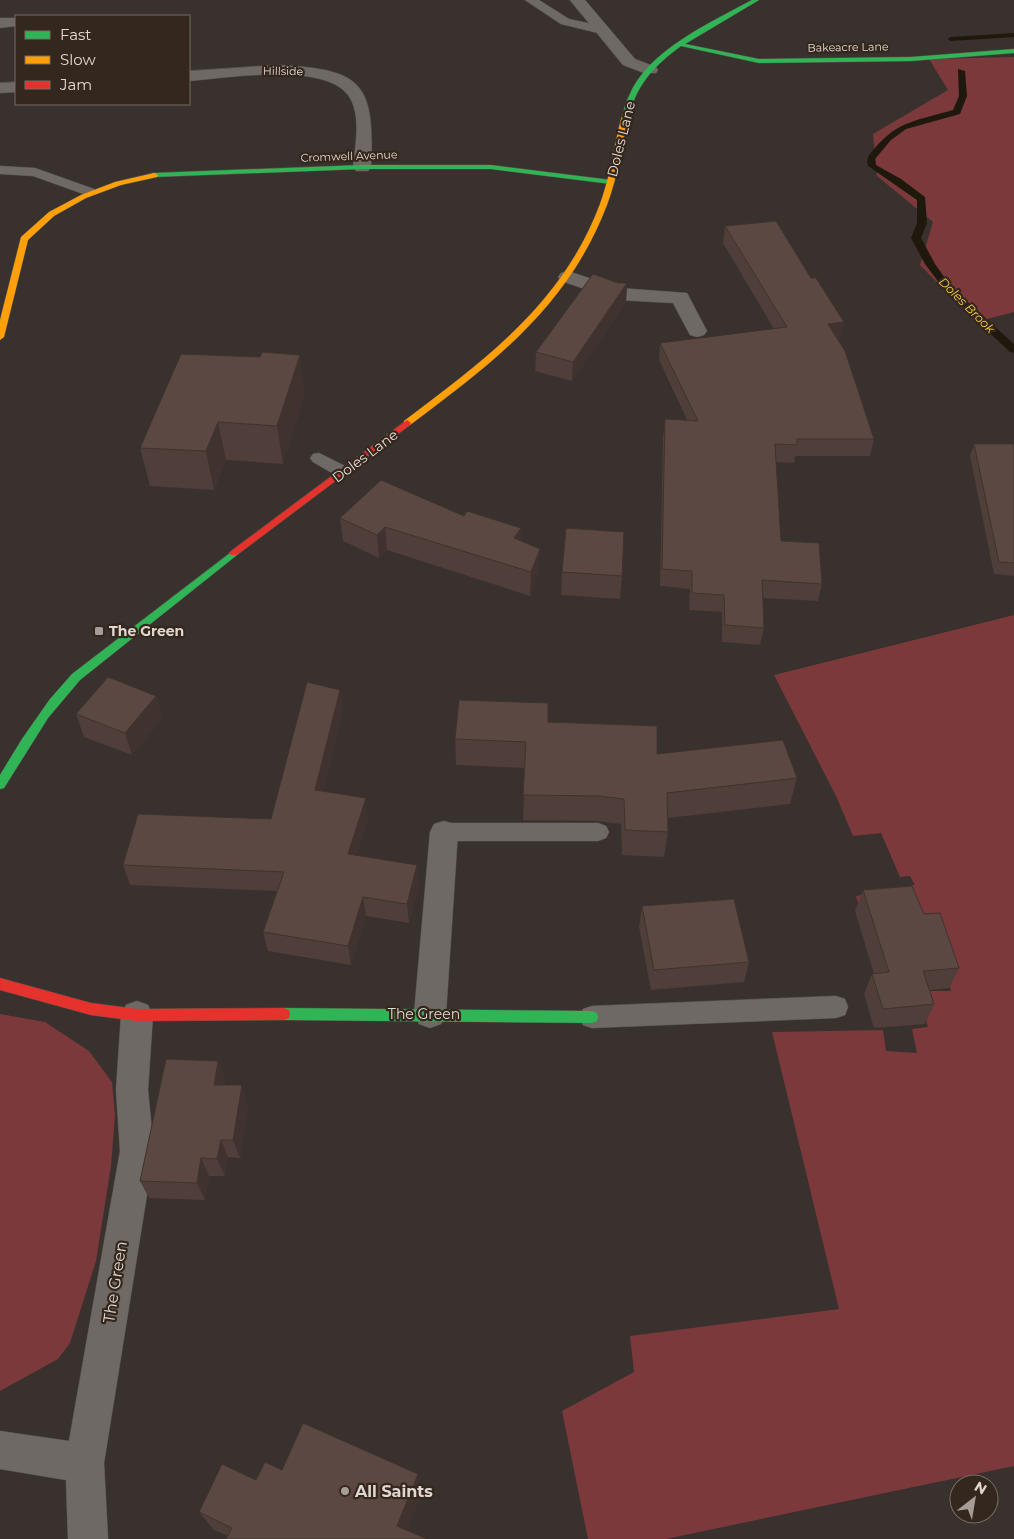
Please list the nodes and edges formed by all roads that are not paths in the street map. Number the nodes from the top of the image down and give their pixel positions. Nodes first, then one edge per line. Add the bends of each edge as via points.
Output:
1 (531, 0) edge
2 (577, 0) edge
3 (756, 0) edge
4 (0, 22) edge
5 (15, 22) edge
6 (602, 30) junction
7 (684, 45) junction
8 (1014, 51) edge
9 (650, 70) junction
10 (190, 76) edge
11 (15, 87) edge
12 (0, 88) edge
13 (362, 167) junction
14 (0, 170) edge
15 (611, 182) junction
16 (89, 192) junction
17 (568, 277) junction
18 (6, 285) edge
19 (697, 331) dead end
20 (0, 337) edge
21 (319, 458) dead end
22 (343, 472) junction
23 (0, 785) edge
24 (444, 832) joint
25 (598, 832) dead end
26 (0, 984) edge
27 (836, 1007) dead end
28 (430, 1014) junction
29 (137, 1015) junction
30 (592, 1016) joint
31 (0, 1450) edge
32 (85, 1463) junction
33 (88, 1539) edge

1 - 6 lane via 565,22
2 - 6 street
3 - 7 street, Doles Lane
4 - 5 street
6 - 9 street via 629,62
7 - 8 street, Bakeacre Lane via 759,60 911,59
7 - 9 street, Doles Lane
9 - 15 street, Doles Lane via 632,96
10 - 13 street, Hillside via 300,70 319,73 345,84 355,92 364,122
11 - 12 street
13 - 15 street, Cromwell Avenue via 491,167
13 - 16 street, Cromwell Avenue via 156,175
14 - 16 lane via 35,172
15 - 17 street, Doles Lane via 594,228
16 - 18 street, Cromwell Avenue via 54,212 29,233
17 - 19 street via 617,294 680,297
17 - 22 street, Doles Lane via 507,346
18 - 20 street, Cromwell Avenue
21 - 22 lane
22 - 23 street, Doles Lane via 177,596 76,677 35,725
24 - 25 lane
24 - 28 street
26 - 29 street, The Green via 92,1009
27 - 30 lane
28 - 29 street, The Green
28 - 30 street, The Green
29 - 32 street, The Green via 132,1090 137,1151
31 - 32 street
32 - 33 street, The Green

